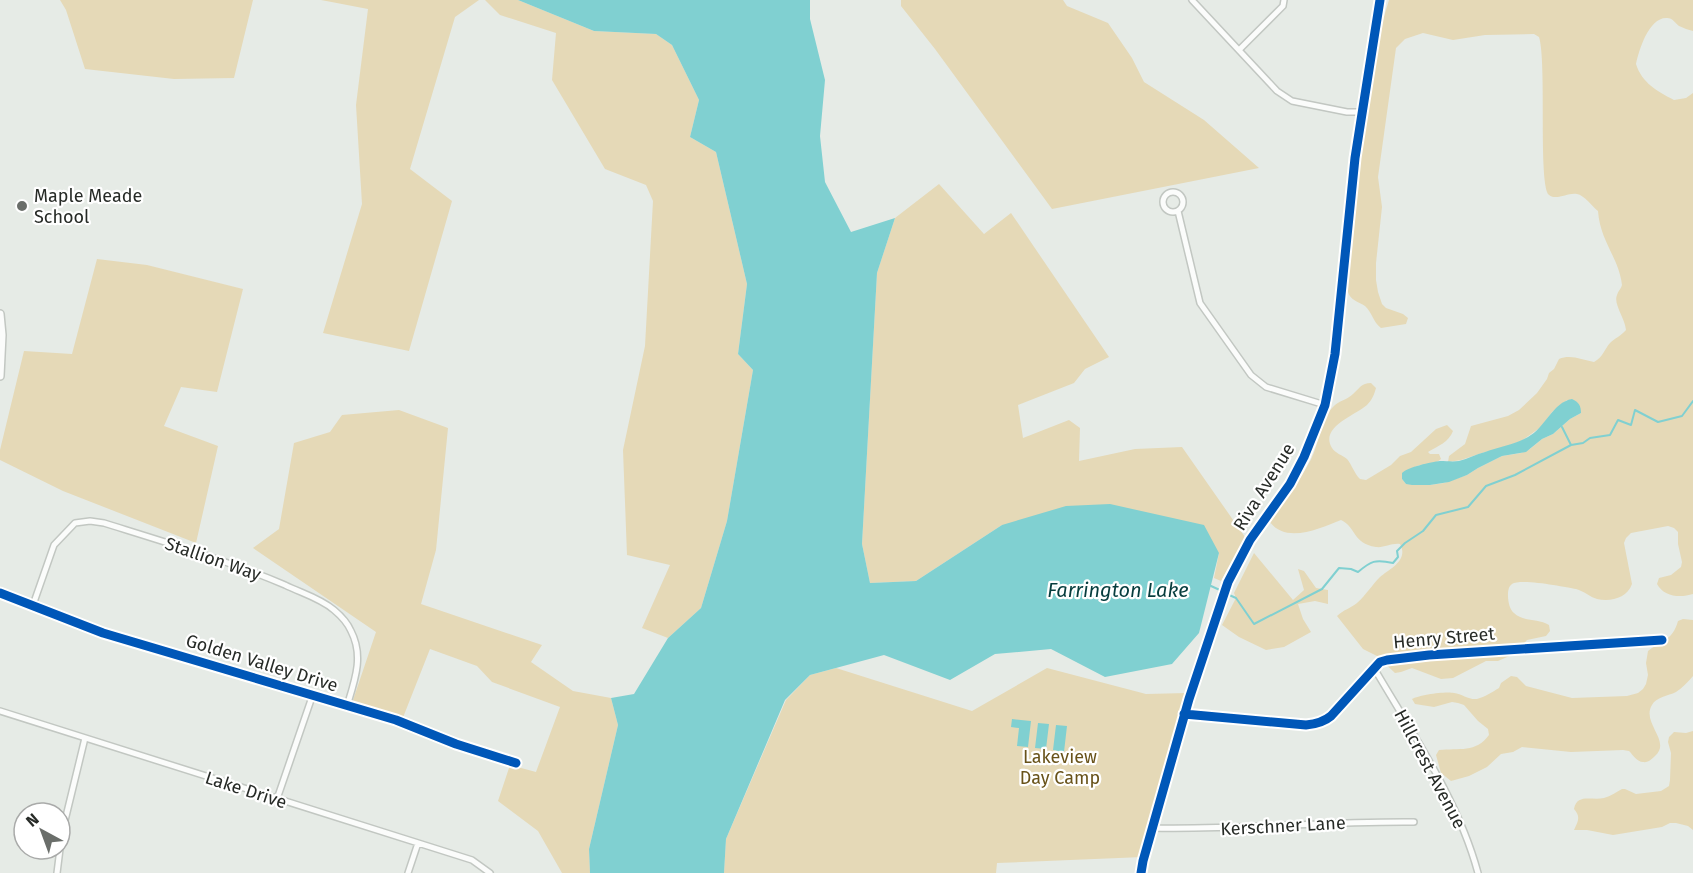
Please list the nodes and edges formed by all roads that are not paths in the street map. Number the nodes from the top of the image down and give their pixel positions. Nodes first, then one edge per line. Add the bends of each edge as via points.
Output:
1 (1192, 0) edge
2 (1284, 0) edge
3 (1380, 0) edge
4 (1239, 50) junction
5 (1362, 112) junction
6 (1178, 211) dead end
7 (0, 314) edge
8 (0, 376) edge
9 (1324, 405) junction
10 (0, 593) edge
11 (33, 605) junction
12 (1662, 640) dead end
13 (1374, 668) junction
14 (313, 694) junction
15 (347, 706) junction
16 (0, 711) edge
17 (1184, 714) junction
18 (86, 738) junction
19 (516, 763) dead end
20 (277, 800) junction
21 (70, 801) edge
22 (1414, 822) dead end
23 (1152, 828) junction
24 (418, 843) junction
25 (408, 873) edge
26 (490, 873) edge
27 (1141, 873) edge
28 (1478, 873) edge

1 - 4 street
2 - 4 street via 1283,6
3 - 5 street, Riva Avenue
4 - 5 street via 1277,91 1292,101
5 - 9 street, Riva Avenue via 1335,354
6 - 9 street via 1200,303 1251,375 1266,387
7 - 8 street
9 - 17 street, Riva Avenue via 1290,484 1245,548 1226,588
10 - 11 street, Golden Valley Drive
11 - 14 street, Golden Valley Drive via 103,633
11 - 15 street, Stallion Way via 54,545 75,523 104,523 207,555 245,568 334,610 351,630 358,652 357,673
12 - 13 street, Henry Street via 1429,655 1387,660
13 - 17 street, Henry Street via 1331,716 1314,725
13 - 28 street, Hillcrest Avenue via 1442,784 1470,844
14 - 15 street, Golden Valley Drive
14 - 20 street
15 - 19 street, Golden Valley Drive
16 - 18 street, Lake Drive
17 - 23 street, Riva Avenue
18 - 20 street, Lake Drive
18 - 21 street
20 - 24 street, Lake Drive
22 - 23 street, Kerschner Lane
23 - 27 street, Riva Avenue
24 - 25 street
24 - 26 street, Lake Drive via 472,860

